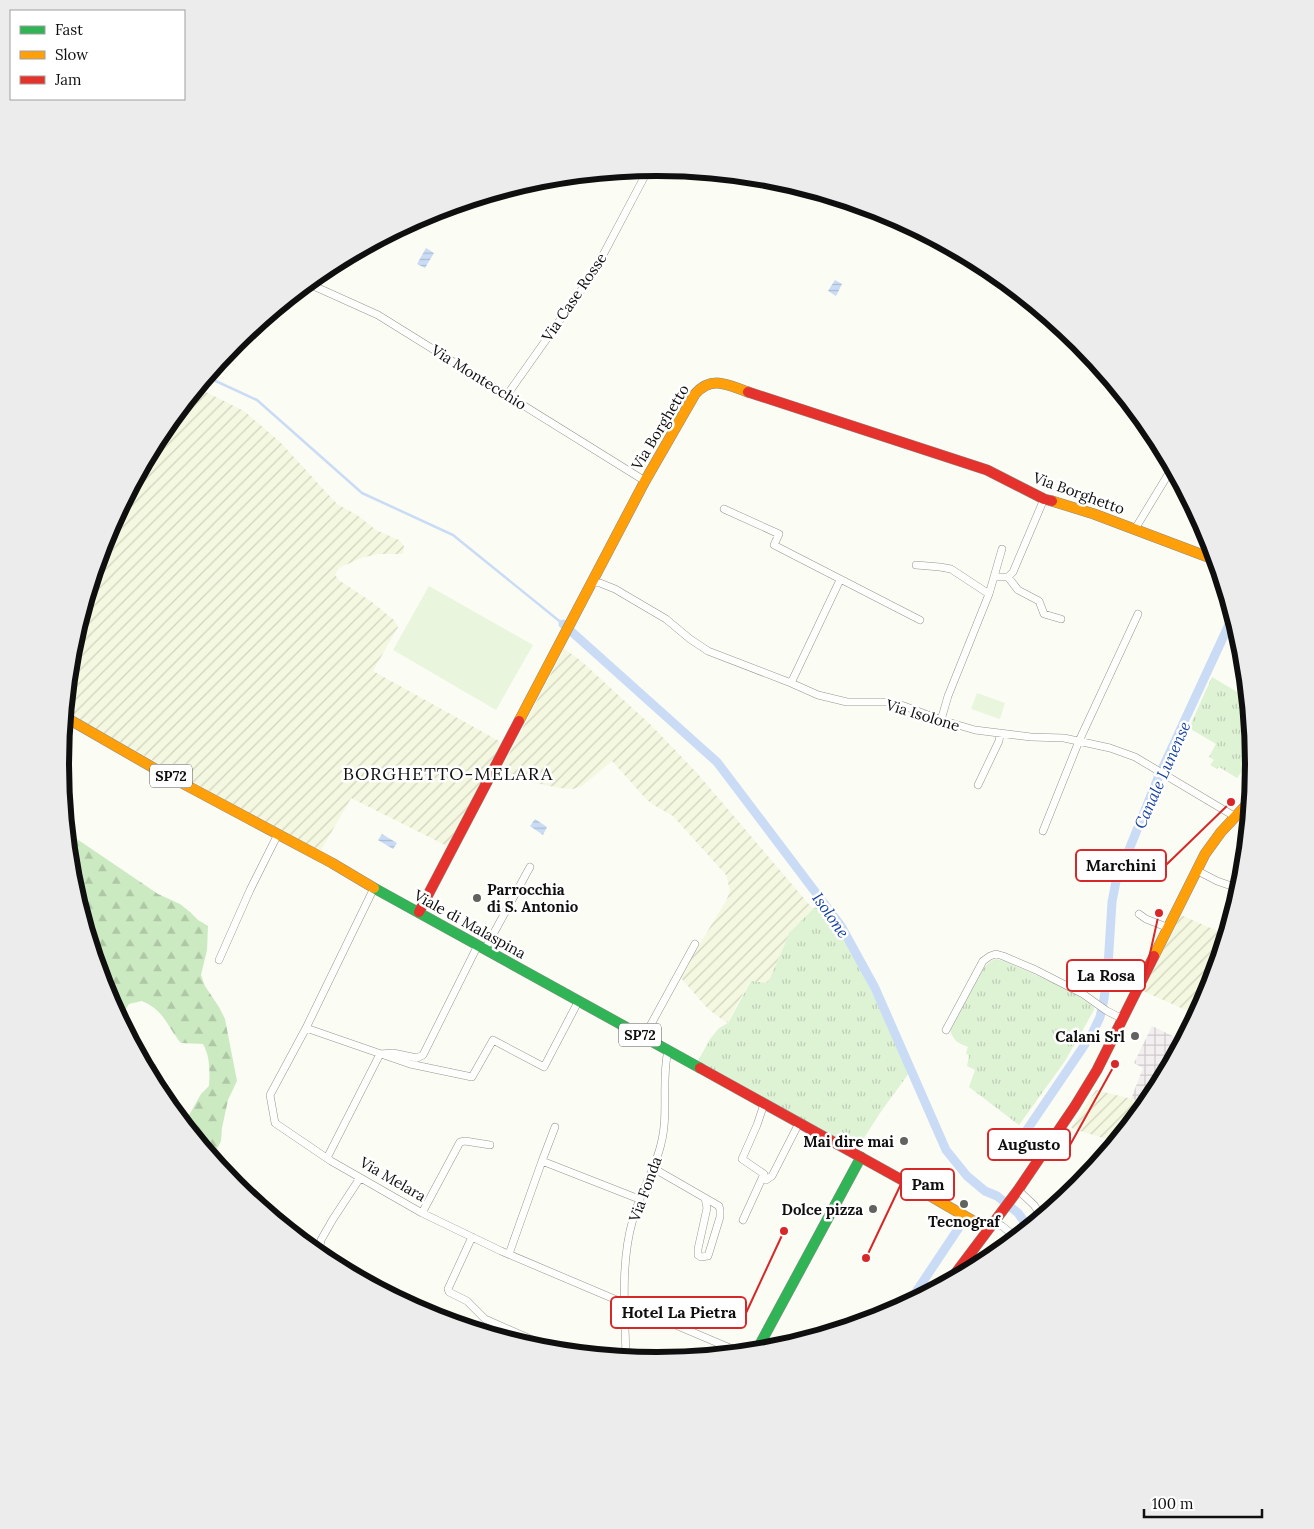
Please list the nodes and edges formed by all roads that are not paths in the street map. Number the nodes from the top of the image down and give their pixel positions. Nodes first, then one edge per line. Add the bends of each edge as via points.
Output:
1 (645, 177) edge
2 (315, 286) edge
3 (507, 395) junction
4 (1168, 474) edge
5 (645, 481) junction
6 (1044, 498) junction
7 (724, 509) dead end
8 (1135, 529) junction
9 (1002, 549) dead end
10 (1207, 556) edge
11 (916, 565) dead end
12 (994, 577) junction
13 (1008, 577) junction
14 (840, 580) junction
15 (592, 583) junction
16 (989, 594) junction
17 (1138, 614) dead end
18 (1061, 619) dead end
19 (920, 620) dead end
20 (791, 683) junction
21 (941, 720) junction
22 (71, 721) edge
23 (1000, 734) junction
24 (1079, 742) junction
25 (978, 785) dead end
26 (1244, 807) edge
27 (1234, 816) junction
28 (1043, 832) dead end
29 (278, 834) junction
30 (530, 867) dead end
31 (1196, 870) junction
32 (1232, 886) edge
33 (374, 888) junction
34 (419, 912) junction
35 (1139, 914) dead end
36 (1169, 928) junction
37 (696, 944) dead end
38 (481, 947) junction
39 (219, 960) dead end
40 (579, 1000) junction
41 (1123, 1019) junction
42 (306, 1028) junction
43 (946, 1030) dead end
44 (644, 1037) junction
45 (668, 1050) junction
46 (380, 1054) junction
47 (764, 1104) junction
48 (800, 1123) junction
49 (555, 1127) dead end
50 (490, 1145) dead end
51 (861, 1157) junction
52 (327, 1158) junction
53 (542, 1161) junction
54 (652, 1168) junction
55 (360, 1178) junction
56 (762, 1178) junction
57 (1016, 1192) junction
58 (706, 1198) junction
59 (639, 1199) junction
60 (1039, 1212) edge
61 (422, 1213) junction
62 (743, 1220) dead end
63 (992, 1223) junction
64 (1011, 1234) edge
65 (472, 1237) junction
66 (319, 1246) edge
67 (509, 1254) junction
68 (958, 1270) edge
69 (625, 1302) junction
70 (522, 1337) edge
71 (762, 1343) edge
72 (730, 1348) edge
73 (626, 1351) edge

1 - 3 street, Via Case Rosse via 594,272
2 - 3 street, Via Montecchio via 378,315
3 - 5 street, Via Montecchio
4 - 8 street
5 - 6 main road, Via Borghetto via 695,394 702,386 716,382 986,470
5 - 15 main road, Via Borghetto
6 - 8 main road, Via Borghetto
6 - 13 street
7 - 14 street via 779,534 774,545
8 - 10 main road, Via Borghetto
9 - 12 street
11 - 16 street via 951,569
12 - 13 street
12 - 16 street
13 - 18 street via 1018,590 1039,601 1044,614
14 - 19 street
14 - 20 street
15 - 20 street, Via Isolone via 615,589 641,604 708,651
15 - 34 main road, Via Borghetto
16 - 21 street
17 - 24 street
20 - 21 street, Via Isolone via 818,696 847,702 888,702
21 - 23 street, Via Isolone
22 - 29 main road, Viale di Malaspina / SP72
23 - 24 street, Via Isolone
23 - 25 street
24 - 27 street, Via Isolone via 1135,757
24 - 28 street
26 - 27 main road
27 - 31 main road via 1209,847
29 - 33 main road, Viale di Malaspina / SP72
29 - 39 street
30 - 38 street
31 - 32 street
31 - 36 main road
33 - 34 main road, Viale di Malaspina / SP72
33 - 42 street, Via Melara
34 - 38 main road, Viale di Malaspina / SP72
35 - 36 street
36 - 41 main road
37 - 44 street
38 - 40 main road, Viale di Malaspina / SP72
38 - 46 street via 423,1055 417,1058
40 - 44 main road, Viale di Malaspina / SP72
40 - 46 street via 544,1067 492,1040 472,1077
41 - 43 street via 1044,974 996,954 983,961
41 - 57 main road via 1075,1106
42 - 46 street
42 - 52 street, Via Melara via 270,1095 275,1123
44 - 45 main road, Viale di Malaspina / SP72
45 - 47 main road, Viale di Malaspina / SP72
45 - 54 street, Via Fonda via 664,1064 664,1130
46 - 52 street
47 - 48 main road, Viale di Malaspina / SP72
47 - 56 street via 742,1159 764,1174
48 - 51 main road, Viale di Malaspina / SP72
48 - 56 street via 772,1176 766,1180
49 - 53 street
50 - 61 street via 460,1142
51 - 63 main road, SP72 via 971,1219
51 - 71 main road
52 - 55 street, Via Melara
53 - 59 street
53 - 67 street
54 - 58 street
54 - 59 street, Via Fonda
55 - 61 street, Via Melara
55 - 66 street via 333,1218
56 - 62 street
57 - 60 street
57 - 63 main road
58 - 58 street via 707,1208 698,1249 698,1255 706,1257 720,1217 719,1206
59 - 69 street, Via Fonda via 629,1242
61 - 65 street, Via Melara
63 - 64 street
63 - 68 main road
65 - 67 street, Via Melara
65 - 70 street via 449,1292 467,1302 485,1319
67 - 69 street, Via Melara
69 - 72 street, Via Melara
69 - 73 street, Via Fonda

